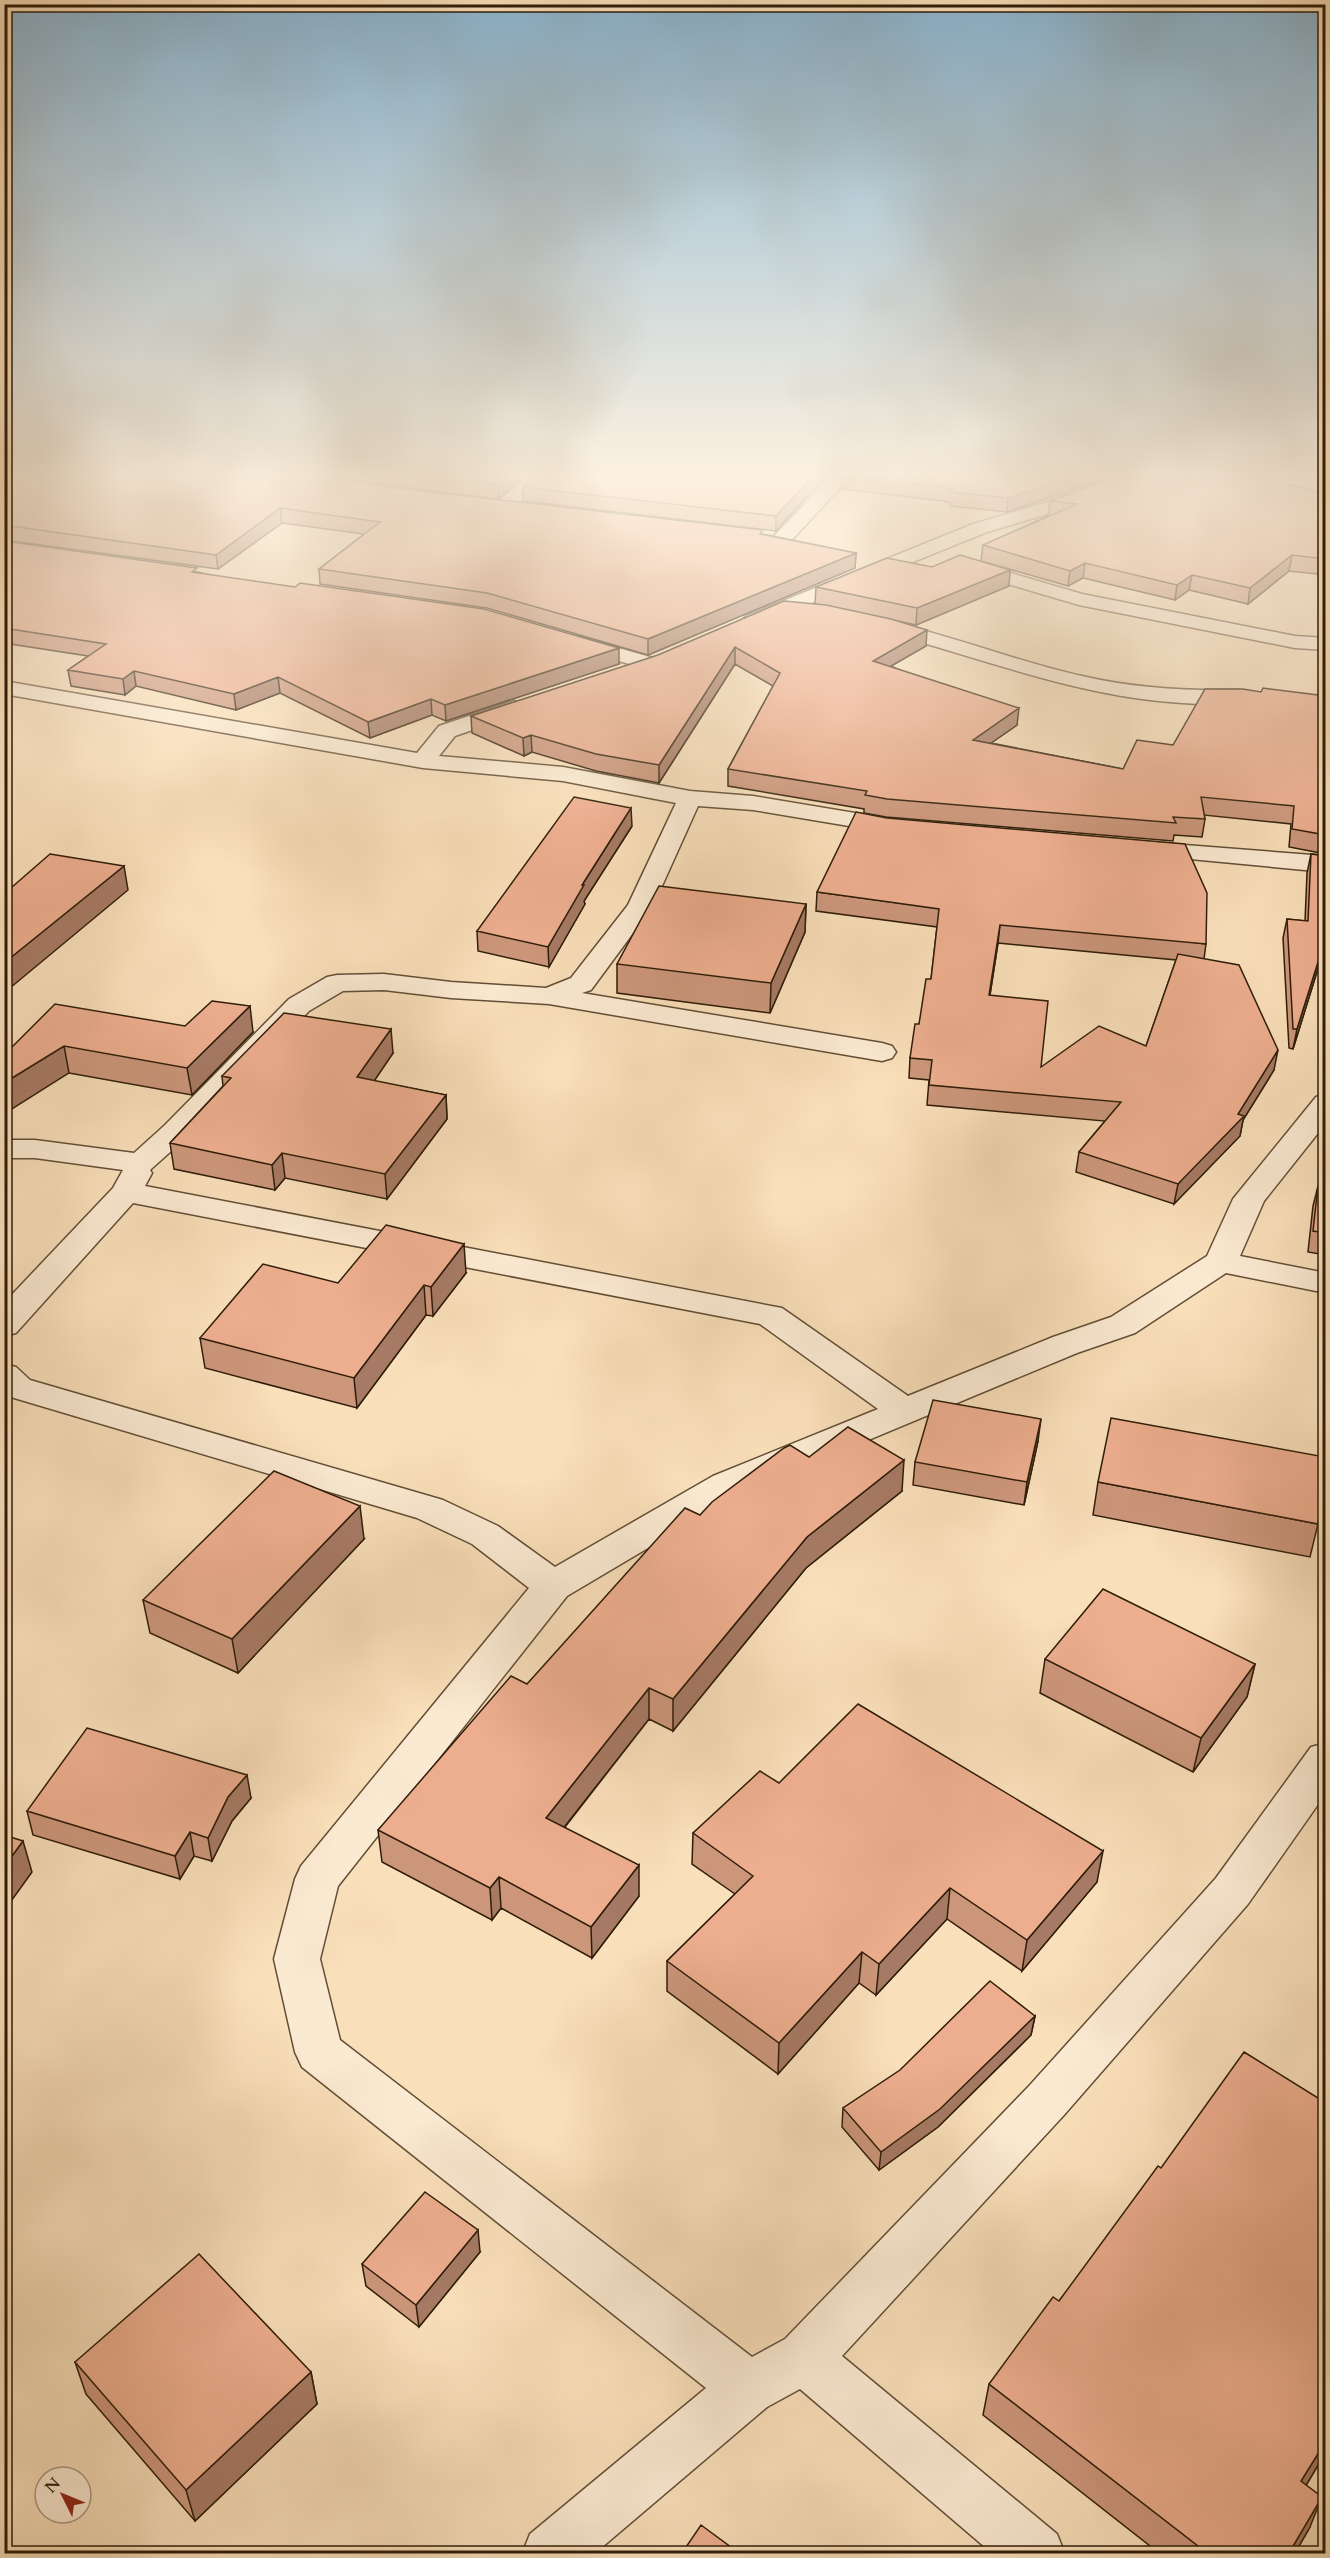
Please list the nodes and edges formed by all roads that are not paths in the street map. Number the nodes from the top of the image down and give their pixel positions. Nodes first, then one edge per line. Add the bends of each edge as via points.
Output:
1 (811, 595) edge
2 (1067, 595) edge
3 (778, 609) junction
4 (826, 613) edge
5 (859, 620) edge
6 (736, 627) edge
7 (553, 635) edge
8 (1326, 644) edge
9 (615, 675) edge
10 (4, 687) edge
11 (1238, 697) edge
12 (535, 700) edge
13 (423, 761) junction
14 (690, 798) junction
15 (920, 829) edge
16 (1122, 847) edge
17 (1326, 864) edge
18 (549, 996) junction
19 (882, 1052) dead end
20 (1326, 1103) edge
21 (4, 1149) edge
22 (141, 1162) junction
23 (126, 1192) junction
24 (1221, 1262) junction
25 (1326, 1284) edge
26 (4, 1325) edge
27 (4, 1375) edge
28 (905, 1411) junction
29 (553, 1586) junction
30 (1326, 1759) edge
31 (804, 2358) junction
32 (748, 2388) junction
33 (550, 2553) edge
34 (1037, 2553) edge

1 - 3 street
2 - 8 street via 1295,642
3 - 4 street
3 - 6 street
5 - 11 street via 936,638 1062,678 1173,696
7 - 9 street via 657,661
10 - 13 street
12 - 13 street via 447,731
13 - 14 street via 563,774
14 - 15 street via 753,803
14 - 18 street via 640,906 581,984
16 - 17 street
18 - 19 street
18 - 22 street via 384,982 338,983 299,1005
20 - 24 street via 1249,1198
21 - 22 street
22 - 23 street
23 - 26 street
23 - 28 street via 770,1315
24 - 25 street
24 - 28 street via 1123,1325
27 - 29 street via 18,1388 430,1509 485,1535
28 - 29 street via 726,1485
29 - 32 street via 317,1879 297,1959 302,1982 320,2052
30 - 31 street via 1232,1891 1047,2100
31 - 32 street
31 - 34 street
32 - 33 street

